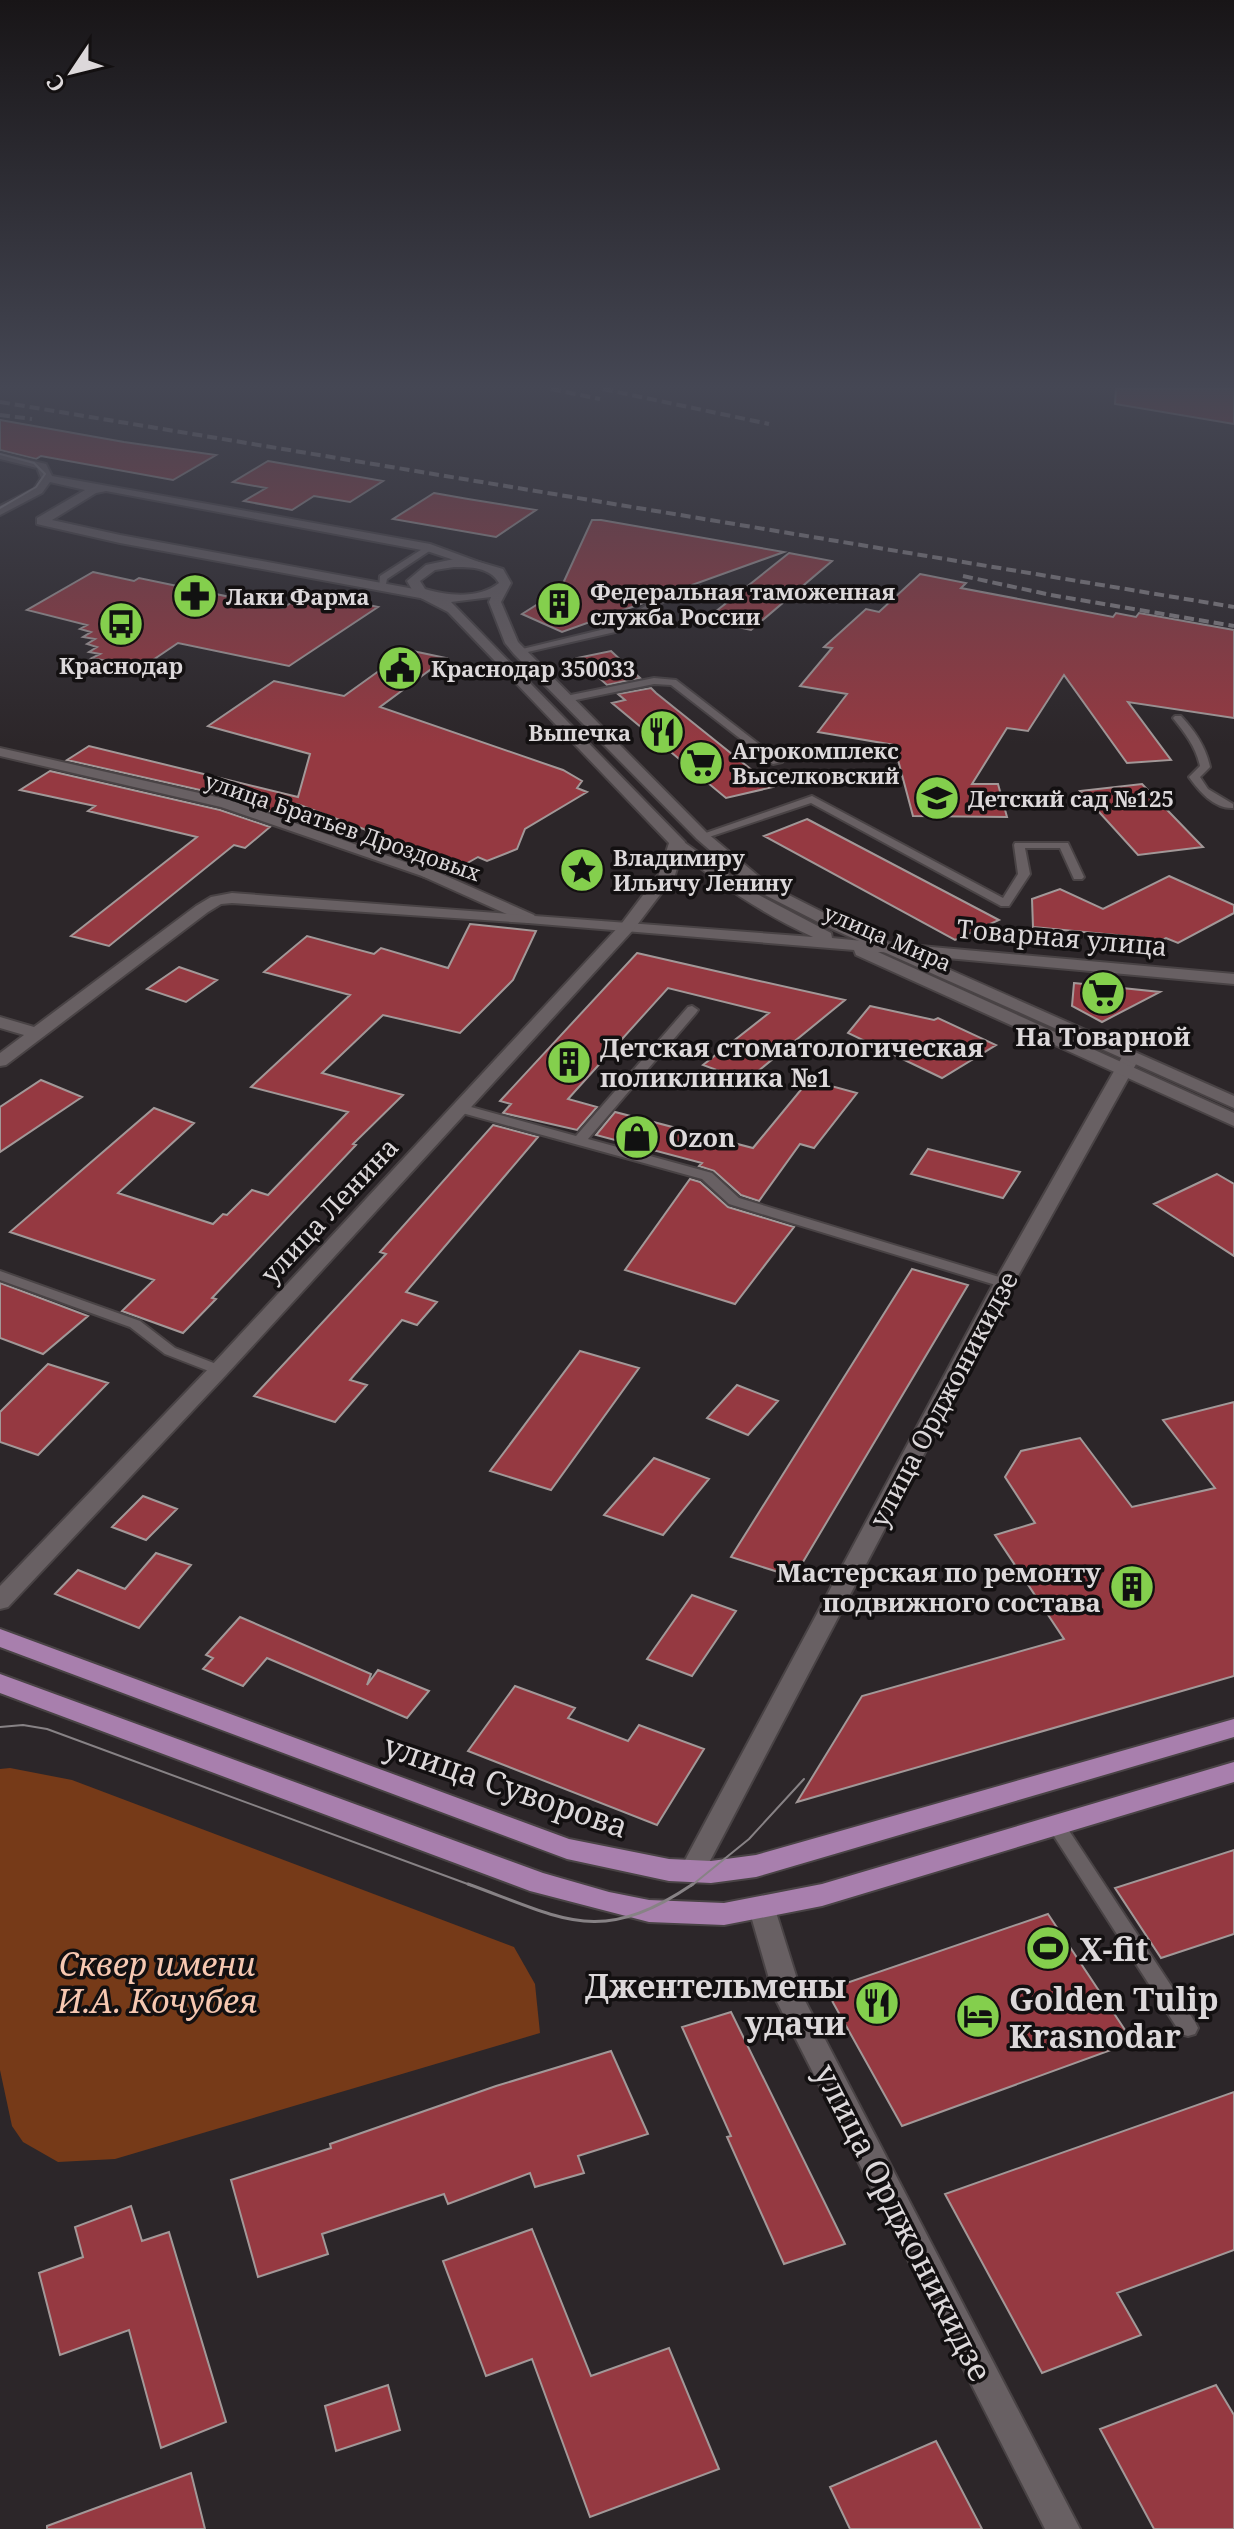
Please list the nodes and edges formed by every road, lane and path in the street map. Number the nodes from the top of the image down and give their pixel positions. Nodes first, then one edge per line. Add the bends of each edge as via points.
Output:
1 (65, 507) edge
2 (199, 507) edge
3 (430, 548) junction
4 (481, 565) junction
5 (382, 587) junction
6 (500, 589) junction
7 (431, 596) junction
8 (665, 598) dead end
9 (519, 651) junction
10 (566, 699) junction
11 (1178, 718) dead end
12 (0, 752) edge
13 (777, 762) dead end
14 (1232, 806) edge
15 (1234, 820) edge
16 (702, 836) junction
17 (677, 842) junction
18 (1078, 877) dead end
19 (528, 918) junction
20 (628, 926) junction
21 (841, 943) junction
22 (887, 948) junction
23 (1234, 979) edge
24 (692, 1010) dead end
25 (0, 1022) edge
26 (37, 1033) junction
27 (0, 1061) edge
28 (1127, 1063) junction
29 (1234, 1103) edge
30 (460, 1108) junction
31 (1234, 1120) edge
32 (579, 1141) junction
33 (0, 1275) edge
34 (1004, 1283) junction
35 (219, 1370) junction
36 (0, 1601) edge
37 (0, 1638) edge
38 (0, 1683) edge
39 (1234, 1728) edge
40 (1234, 1772) edge
41 (1056, 1825) junction
42 (692, 1871) junction
43 (762, 1909) junction
44 (1188, 2028) dead end
45 (1063, 2529) edge

1 - 5 street via 41,521
2 - 3 street
3 - 4 street
3 - 5 lane via 383,578
4 - 6 street via 504,577
4 - 7 street via 452,564 416,575 414,586
5 - 7 street
6 - 7 street via 469,598
6 - 9 street, улица Мира via 495,602
7 - 17 street, улица Мира via 453,609
8 - 9 lane via 612,630
9 - 10 street, улица Мира
10 - 13 lane via 673,682
10 - 16 street, улица Мира
11 - 14 lane via 1204,758 1205,767 1194,777 1204,791
12 - 19 street, улица Братьев Дроздовых via 225,803 428,873
14 - 15 lane
16 - 18 lane via 812,799 1005,904 1024,874 1019,845 1064,845
16 - 22 street, улица Мира via 763,888
17 - 20 street, улица Ленина via 667,875
17 - 21 street, улица Мира via 752,900
19 - 20 street, Товарная улица
19 - 26 street, Товарная улица via 249,897 217,900
20 - 21 street, Товарная улица
20 - 30 street, улица Ленина
21 - 22 street, Товарная улица
21 - 28 street, улица Мира
22 - 23 street, Товарная улица
22 - 28 street, улица Мира
24 - 32 lane
25 - 26 street
26 - 27 street, Товарная улица
28 - 29 street, улица Мира
28 - 31 street, улица Мира
28 - 34 street, улица Орджоникидзе
30 - 32 lane
30 - 35 street, улица Ленина
32 - 34 lane via 707,1176 734,1201
33 - 35 lane via 135,1324 170,1351
34 - 42 street, улица Орджоникидзе
35 - 36 street, улица Ленина
37 - 42 main road, улица Суворова via 567,1849
38 - 43 main road via 539,1883 649,1911 724,1914
39 - 42 main road, улица Суворова via 756,1866
40 - 41 main road
41 - 43 main road
41 - 44 lane
43 - 45 street, улица Орджоникидзе via 788,1996

